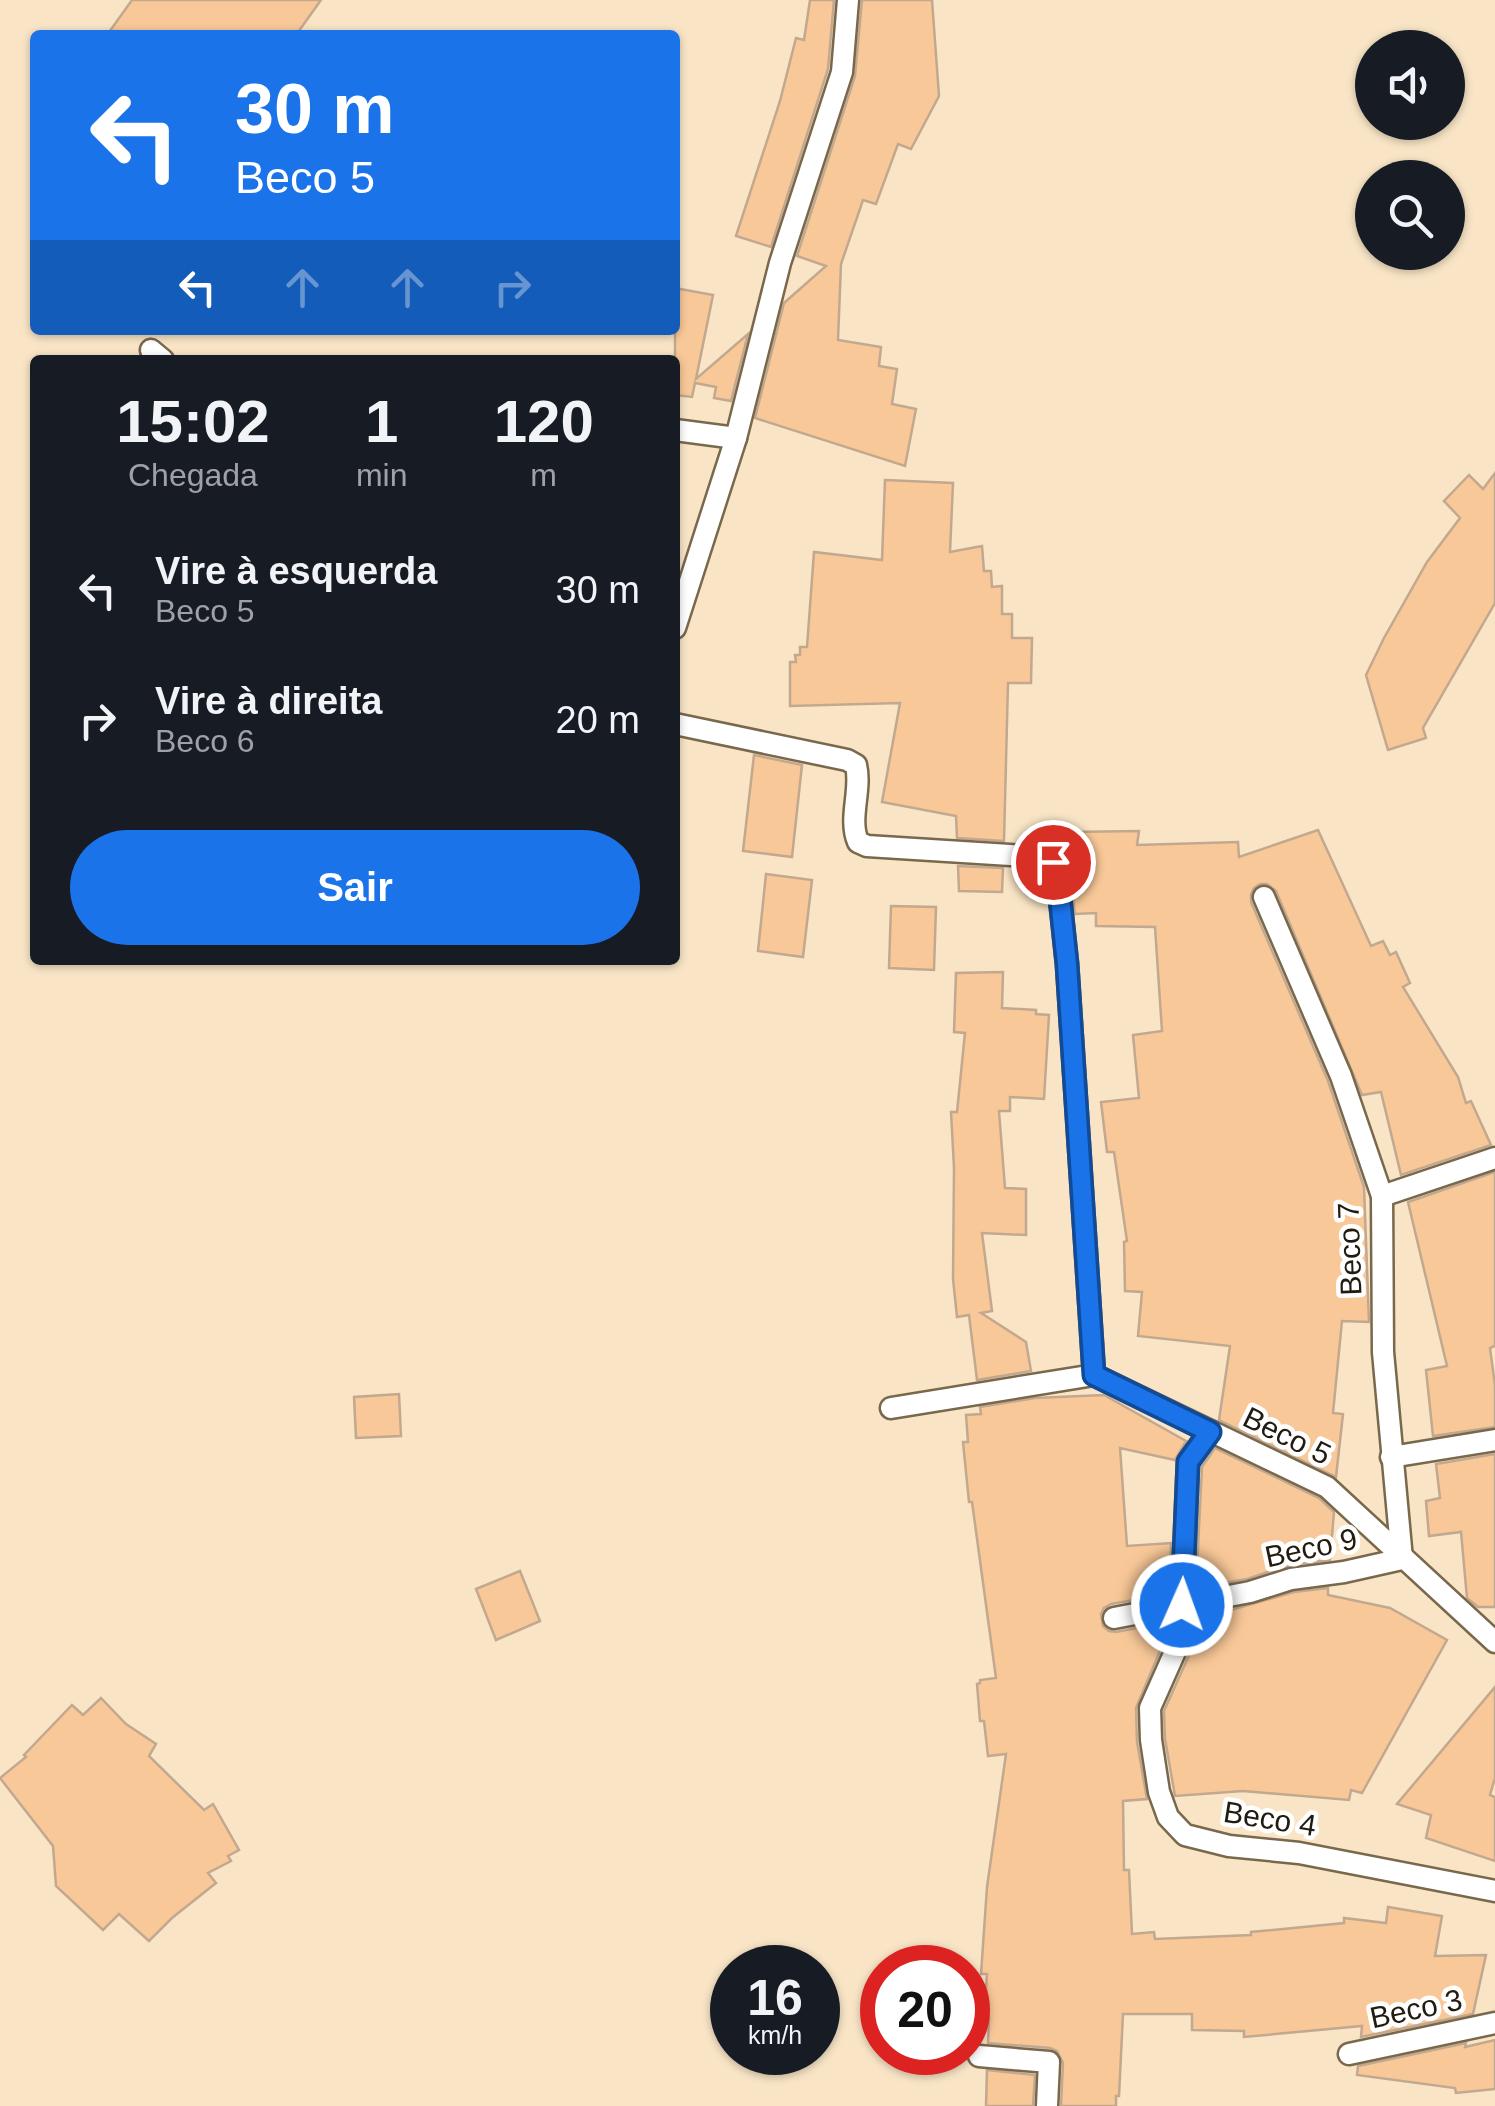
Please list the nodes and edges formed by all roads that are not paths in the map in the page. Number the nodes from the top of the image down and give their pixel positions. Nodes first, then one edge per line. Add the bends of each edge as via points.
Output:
1 (848, 0) edge
2 (680, 431) edge
3 (736, 438) junction
4 (680, 612) edge
5 (680, 725) edge
6 (1264, 897) dead end
7 (1495, 1158) edge
8 (1382, 1196) junction
9 (1094, 1375) junction
10 (891, 1408) dead end
11 (1210, 1432) junction
12 (1495, 1440) edge
13 (1391, 1457) junction
14 (1402, 1560) junction
15 (1224, 1597) junction
16 (1182, 1605) junction
17 (1114, 1618) dead end
18 (1495, 1642) edge
19 (1495, 1891) edge
20 (1495, 2024) edge
21 (1349, 2054) dead end
22 (990, 2057) edge
23 (1047, 2106) edge

1 - 3 lane via 842,72 780,263
2 - 3 lane
3 - 4 lane
5 - 9 lane via 856,765 854,832 867,846 1053,862 1067,964
6 - 8 lane, Beco 7 via 1341,1076
7 - 8 lane
8 - 13 lane, Beco 7 via 1382,1352
9 - 10 lane
9 - 11 lane, Beco 5
11 - 14 lane, Beco 5 via 1326,1488
11 - 16 lane via 1188,1462
12 - 13 lane
13 - 14 lane, Beco 7
14 - 15 lane, Beco 9
14 - 18 lane, Beco 5
15 - 16 lane, Beco 9
15 - 19 lane, Beco 4 via 1178,1645 1150,1708 1168,1817 1185,1835 1229,1846
16 - 17 lane, Beco 9
20 - 21 lane, Beco 3
22 - 23 lane via 1050,2062

